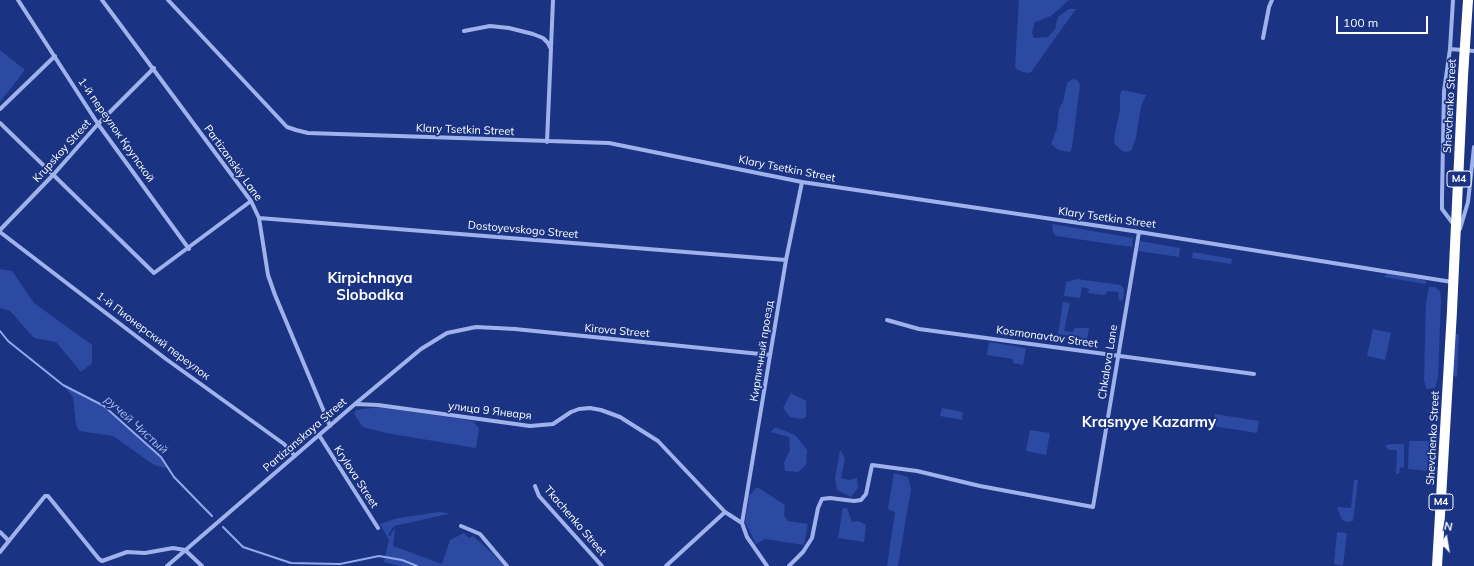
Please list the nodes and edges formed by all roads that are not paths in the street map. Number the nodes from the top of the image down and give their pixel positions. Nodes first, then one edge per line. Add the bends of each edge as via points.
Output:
1 (18, 0) edge
2 (102, 0) edge
3 (168, 0) edge
4 (553, 0) edge
5 (1272, 0) edge
6 (1453, 0) edge
7 (1468, 0) edge
8 (464, 31) dead end
9 (1263, 38) dead end
10 (552, 49) junction
11 (1450, 49) junction
12 (1474, 51) edge
13 (55, 56) junction
14 (154, 68) junction
15 (0, 109) edge
16 (0, 123) edge
17 (98, 124) junction
18 (547, 142) junction
19 (1474, 147) edge
20 (53, 176) junction
21 (802, 182) junction
22 (251, 202) junction
23 (259, 218) junction
24 (1457, 228) junction
25 (0, 231) edge
26 (1139, 232) junction
27 (1456, 239) junction
28 (189, 248) junction
29 (786, 260) junction
30 (1454, 282) junction
31 (887, 320) dead end
32 (461, 328) joint
33 (770, 355) junction
34 (1118, 357) junction
35 (1254, 374) dead end
36 (355, 404) junction
37 (330, 426) junction
38 (319, 435) junction
39 (295, 456) junction
40 (535, 486) dead end
41 (725, 512) junction
42 (742, 523) junction
43 (461, 526) dead end
44 (378, 528) dead end
45 (0, 532) edge
46 (9, 541) junction
47 (185, 550) junction
48 (0, 552) edge
49 (167, 566) edge
50 (202, 566) edge
51 (507, 566) edge
52 (602, 566) edge
53 (666, 566) edge
54 (767, 566) edge
55 (789, 566) edge
56 (1437, 566) edge

1 - 13 street, 1-й переулок Крупской
2 - 14 street, Partizanskiy Lane
3 - 18 street, Klary Tsetkin Street via 287,126 296,130 308,133
4 - 10 street
5 - 9 street
6 - 11 street, Shevchenko Street
7 - 24 highway, Shevchenko Street / M4, bridge
8 - 10 street via 490,26 509,28 543,38
10 - 18 street
11 - 12 street
11 - 24 street, Shevchenko Street via 1444,91 1442,209
13 - 15 street
13 - 17 street, 1-й переулок Крупской
14 - 17 street, Krupskoy Street
14 - 22 street, Partizanskiy Lane
16 - 20 street
17 - 20 street, Krupskoy Street
17 - 28 street, 1-й переулок Крупской
18 - 21 street, Klary Tsetkin Street via 609,143
19 - 27 street via 1468,202
20 - 25 street, Krupskoy Street
20 - 28 street via 154,273
21 - 26 street, Klary Tsetkin Street
21 - 29 street, Кирпичный проезд
22 - 23 street, Partizanskiy Lane
22 - 28 street
23 - 29 street, Dostoyevskogo Street
23 - 37 street, Partizanskiy Lane via 268,275 274,295
24 - 27 highway, Shevchenko Street / M4
25 - 39 street, 1-й Пионерский переулок via 166,359 284,444
26 - 30 street, Klary Tsetkin Street
26 - 34 street, Chkalova Lane
27 - 30 highway, Shevchenko Street / M4
29 - 33 street, Кирпичный проезд
30 - 56 highway, Shevchenko Street / M4
31 - 34 street, Kosmonavtov Street via 919,329
32 - 33 street, Kirova Street via 515,329
32 - 36 street, Partizanskaya Street via 443,335 421,349
33 - 42 street, Кирпичный проезд
34 - 35 street, Kosmonavtov Street
34 - 55 street, Chkalova Lane via 1094,508 917,471 872,465 866,494 861,500 822,499 812,538 804,552
36 - 37 street, Partizanskaya Street
36 - 41 street, улица 9 Января via 530,426 553,424 579,409 601,410 620,417 658,441
37 - 38 street, Partizanskaya Street
38 - 39 street, Partizanskaya Street
38 - 44 street, Krylova Street
39 - 47 street, Partizanskaya Street
40 - 52 street, Tkachenko Street via 539,496
41 - 42 street, улица 9 Января
41 - 53 street
42 - 54 street via 747,537
43 - 51 street via 480,534
45 - 46 street
46 - 47 street via 45,496 48,496 102,561 127,552 145,553 173,548
46 - 48 street
47 - 49 street, Partizanskaya Street
47 - 50 street

